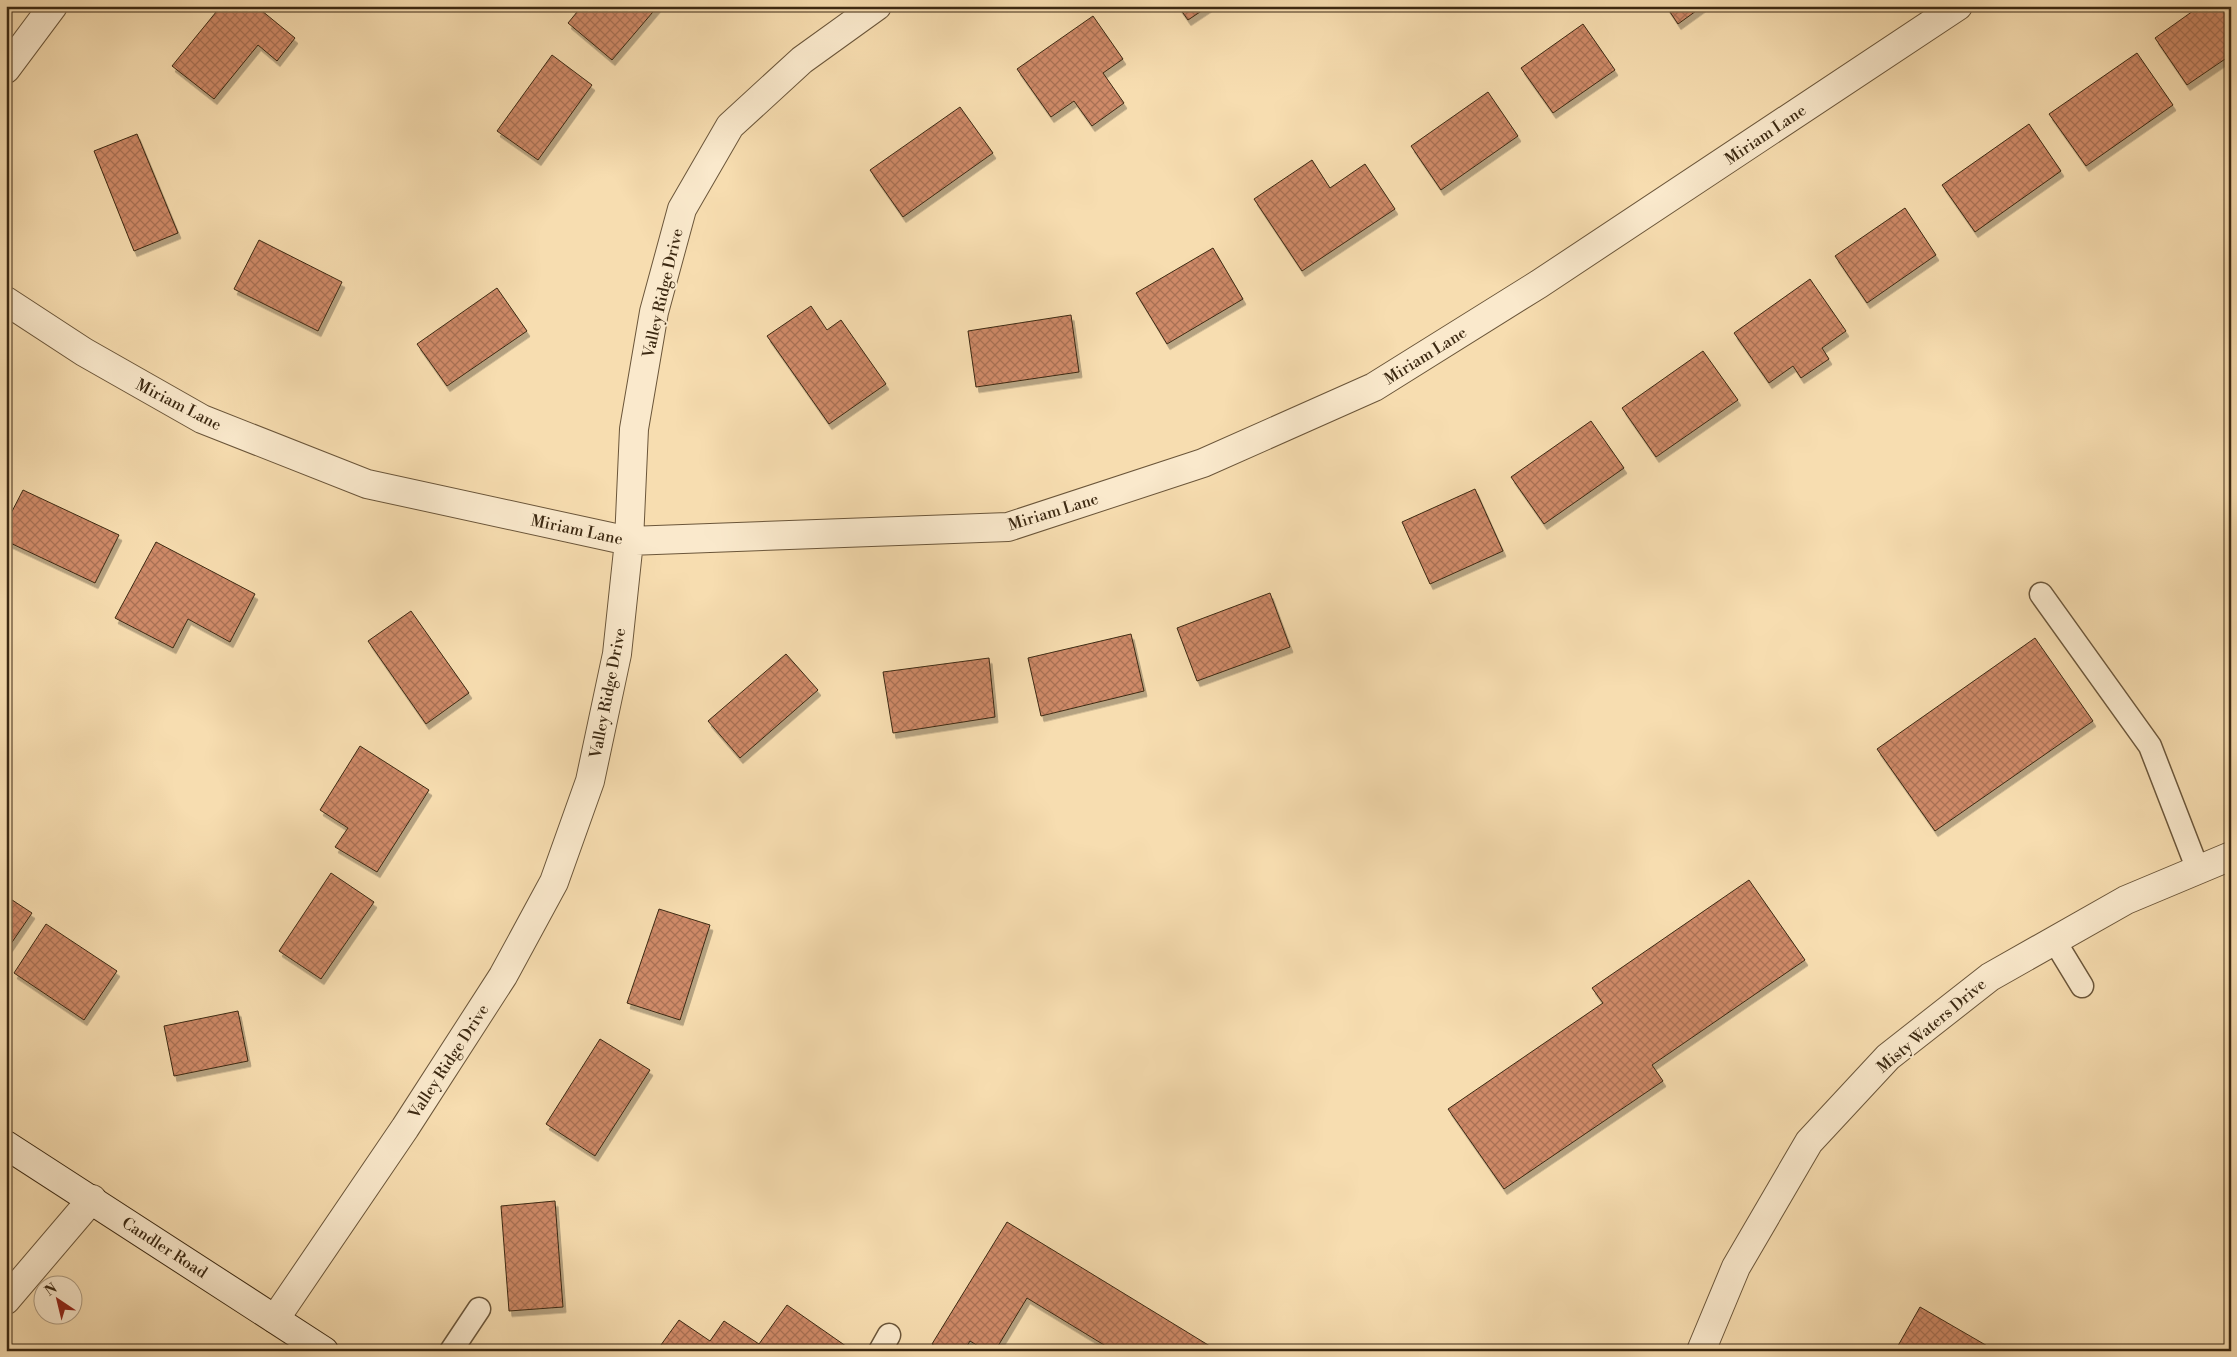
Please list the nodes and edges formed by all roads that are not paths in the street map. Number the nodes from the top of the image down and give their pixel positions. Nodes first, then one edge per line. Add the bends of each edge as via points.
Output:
1 (53, 6) edge
2 (877, 6) edge
3 (1958, 6) edge
4 (6, 69) edge
5 (6, 301) edge
6 (628, 540) junction
7 (2041, 594) dead end
8 (2231, 856) edge
9 (2198, 870) junction
10 (2054, 940) junction
11 (2082, 986) dead end
12 (6, 1145) edge
13 (92, 1199) junction
14 (6, 1300) edge
15 (479, 1309) dead end
16 (275, 1320) junction
17 (324, 1351) edge
18 (451, 1351) edge
19 (1701, 1351) edge

1 - 4 street
2 - 6 street, Valley Ridge Drive via 802,60 730,126 682,209 654,312 634,429
3 - 6 street, Miriam Lane via 1547,279 1374,387 1203,463 1008,527
5 - 6 street, Miriam Lane via 84,352 202,419 367,484
6 - 16 street, Valley Ridge Drive via 617,654 596,754 590,781 554,882 503,976
7 - 9 lane via 2150,746
8 - 9 street, Misty Waters Drive
9 - 10 street, Misty Waters Drive via 2126,900
10 - 11 lane
10 - 19 street, Misty Waters Drive via 1990,977 1888,1057 1809,1142 1736,1266
12 - 13 street, Candler Road
13 - 14 street
13 - 16 street, Candler Road
15 - 18 lane
16 - 17 street, Candler Road

